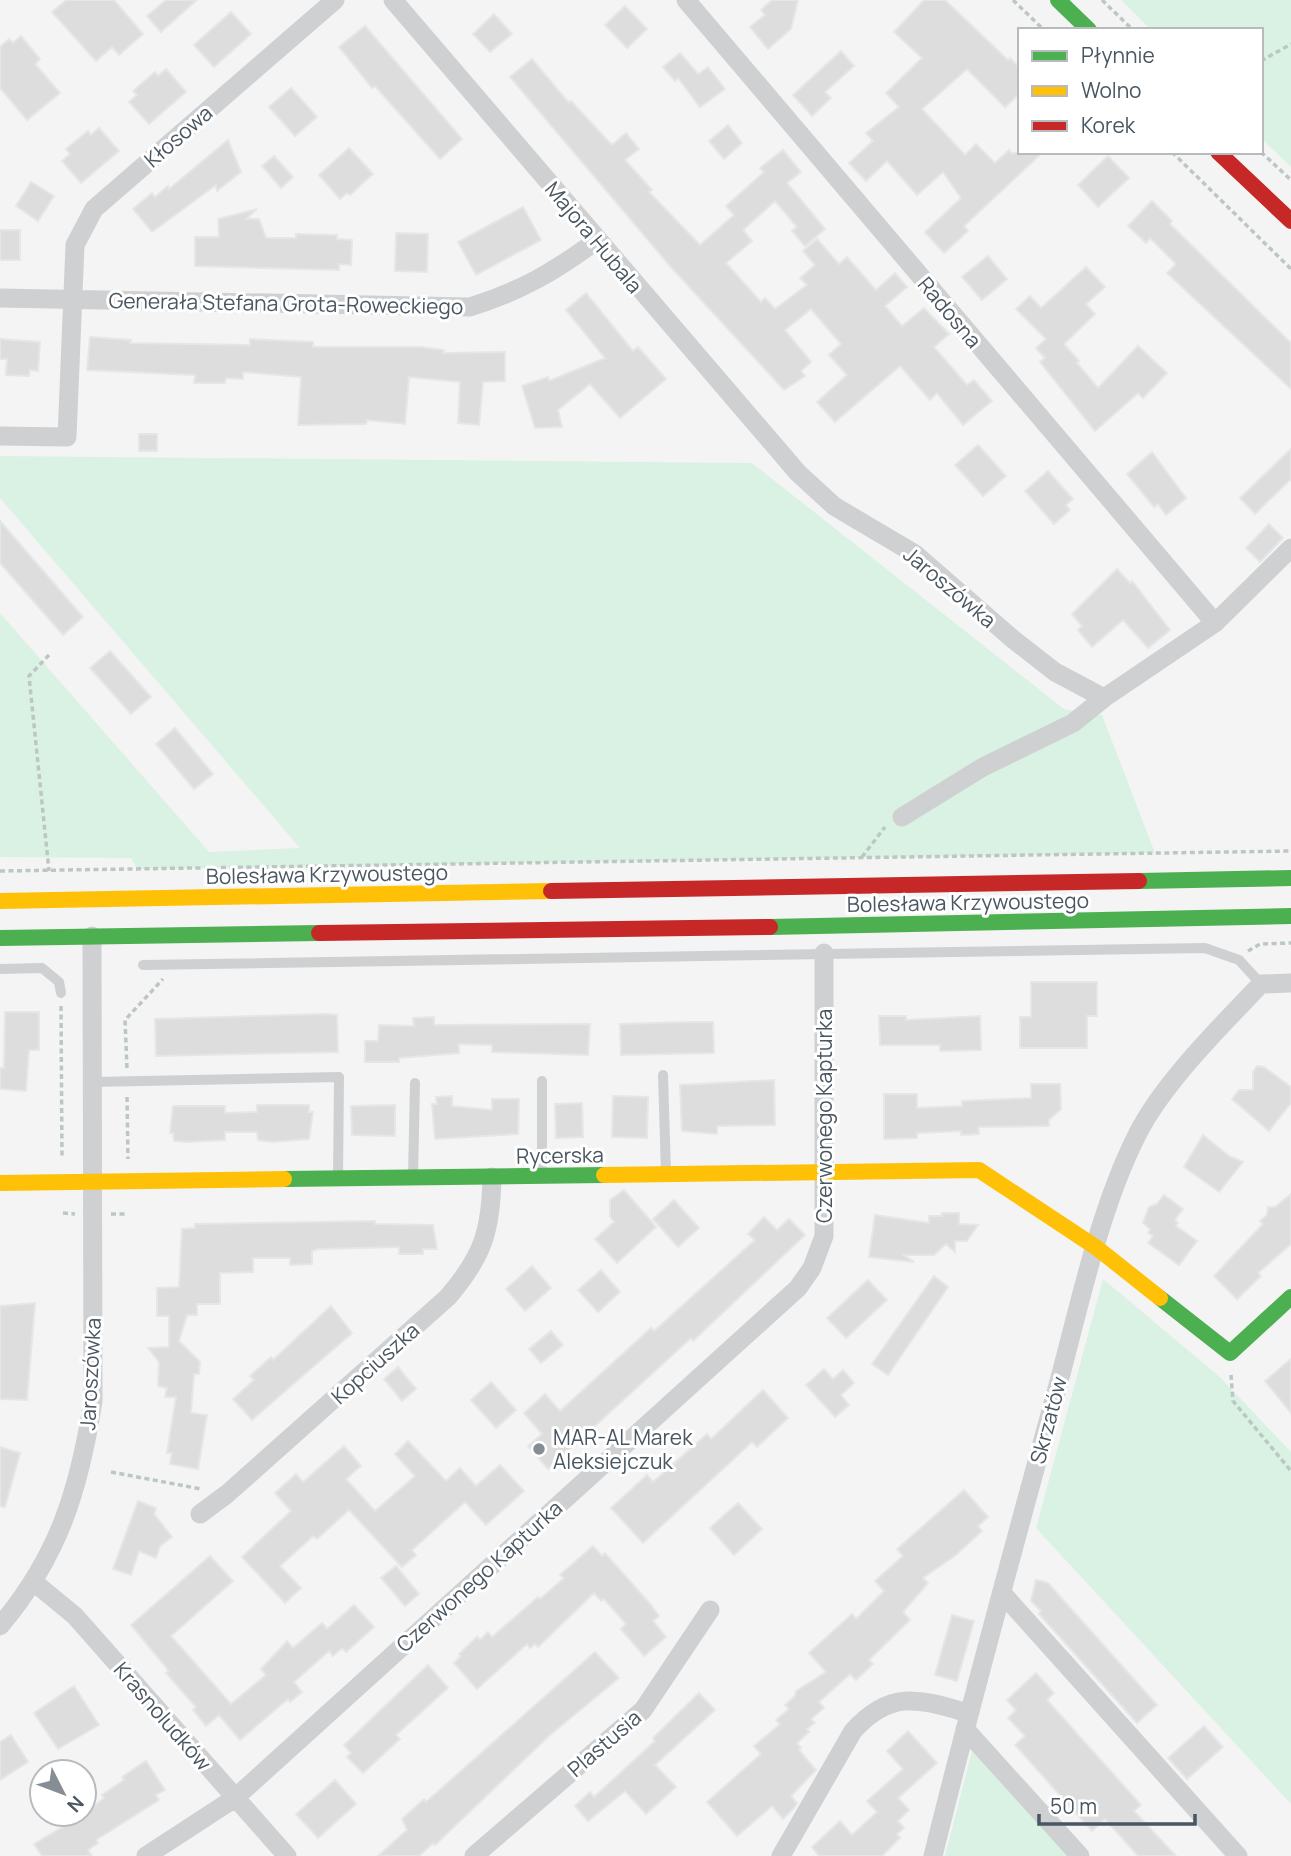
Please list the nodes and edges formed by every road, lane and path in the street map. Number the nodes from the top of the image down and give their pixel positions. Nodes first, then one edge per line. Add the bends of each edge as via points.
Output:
1 (335, 0) edge
2 (393, 0) edge
3 (686, 0) edge
4 (1013, 0) edge
5 (1058, 0) edge
6 (1102, 0) edge
7 (1042, 28) edge
8 (1087, 28) edge
9 (1131, 28) edge
10 (1291, 44) edge
11 (1263, 60) edge
12 (1174, 154) edge
13 (1220, 154) edge
14 (1263, 154) edge
15 (1291, 180) edge
16 (1291, 221) edge
17 (597, 240) junction
18 (1291, 269) edge
19 (0, 298) edge
20 (72, 300) junction
21 (0, 436) edge
22 (798, 473) joint
23 (1291, 548) edge
24 (1215, 623) junction
25 (49, 655) dead end
26 (1104, 698) junction
27 (902, 817) joint
28 (1291, 851) edge
29 (861, 858) junction
30 (0, 871) edge
31 (49, 871) junction
32 (1291, 878) edge
33 (655, 890) junction
34 (0, 901) edge
35 (1291, 916) edge
36 (646, 928) junction
37 (92, 936) junction
38 (0, 938) edge
39 (1291, 943) edge
40 (1265, 944) dead end
41 (824, 953) junction
42 (143, 965) dead end
43 (0, 969) edge
44 (1291, 983) edge
45 (1261, 984) junction
46 (61, 993) joint
47 (663, 1075) dead end
48 (542, 1081) dead end
49 (92, 1082) junction
50 (415, 1083) dead end
51 (826, 1173) junction
52 (666, 1175) junction
53 (542, 1176) junction
54 (492, 1177) junction
55 (413, 1178) junction
56 (338, 1180) junction
57 (0, 1183) edge
58 (62, 1183) junction
59 (94, 1184) junction
60 (1097, 1248) junction
61 (1291, 1297) edge
62 (1230, 1353) junction
63 (1291, 1471) edge
64 (111, 1472) dead end
65 (227, 1494) junction
66 (200, 1514) dead end
67 (34, 1583) junction
68 (1002, 1593) junction
69 (710, 1610) dead end
70 (0, 1626) edge
71 (967, 1721) junction
72 (235, 1798) junction
73 (146, 1856) edge
74 (286, 1856) edge
75 (474, 1856) edge
76 (781, 1856) edge
77 (933, 1856) edge
78 (1080, 1856) edge
79 (1238, 1856) edge

1 - 20 street, Kłosowa via 94,209 75,245
2 - 17 street, Majora Hubala
3 - 24 street, Radosna
4 - 7 path
5 - 8 main road
6 - 9 path
10 - 11 path
12 - 18 path
13 - 16 main road
14 - 15 path
17 - 20 street, Generała Stefana Grota-Roweckiego via 548,276 470,307
17 - 22 street, Majora Hubala
19 - 20 street, Generała Stefana Grota-Roweckiego
20 - 21 street, Kłosowa via 67,437
22 - 26 street, Jaroszówka via 834,506 915,554 1055,672
23 - 24 street
24 - 26 street
25 - 31 path via 29,676
26 - 27 street via 1073,723 983,767
27 - 29 path via 879,832
28 - 29 path
29 - 31 path
30 - 31 path
32 - 33 main road, Bolesława Krzywoustego
33 - 34 main road, Bolesława Krzywoustego
33 - 36 main road via 666,897 669,909
35 - 36 main road, Bolesława Krzywoustego
36 - 37 main road, Bolesława Krzywoustego
37 - 38 main road, Bolesława Krzywoustego
37 - 49 street, Jaroszówka
39 - 40 path
41 - 42 lane
41 - 45 lane via 1205,948 1239,960
41 - 51 street, Czerwonego Kapturka
43 - 46 lane via 42,968 59,982
44 - 45 street
45 - 60 street, Skrzatów via 1176,1079 1138,1132 1120,1171
46 - 58 path
47 - 52 lane
48 - 53 lane
49 - 56 lane via 339,1077
49 - 59 street, Jaroszówka
50 - 55 lane
51 - 52 main road, Rycerska
51 - 60 main road, Rycerska via 979,1170
51 - 72 street, Czerwonego Kapturka via 822,1245 813,1268 797,1287
52 - 53 main road, Rycerska
53 - 54 main road, Rycerska
54 - 55 main road, Rycerska
54 - 65 street, Kopciuszka via 484,1246 471,1270 448,1297
55 - 56 main road, Rycerska
56 - 59 main road, Rycerska
57 - 58 main road, Rycerska
58 - 59 main road, Rycerska
59 - 67 street, Jaroszówka via 93,1401 73,1501
60 - 62 main road
60 - 68 street, Skrzatów
61 - 62 main road
62 - 63 path via 1233,1401
64 - 65 path
65 - 66 street, Kopciuszka
67 - 70 street, Jaroszówka
67 - 72 street, Krasnoludków via 75,1616
68 - 71 street, Skrzatów
68 - 79 street
69 - 75 street, Plastusia via 643,1710
71 - 76 street via 924,1700 901,1700 865,1718
71 - 77 street, Skrzatów
71 - 78 street
72 - 73 street, Czerwonego Kapturka
72 - 74 street, Krasnoludków

